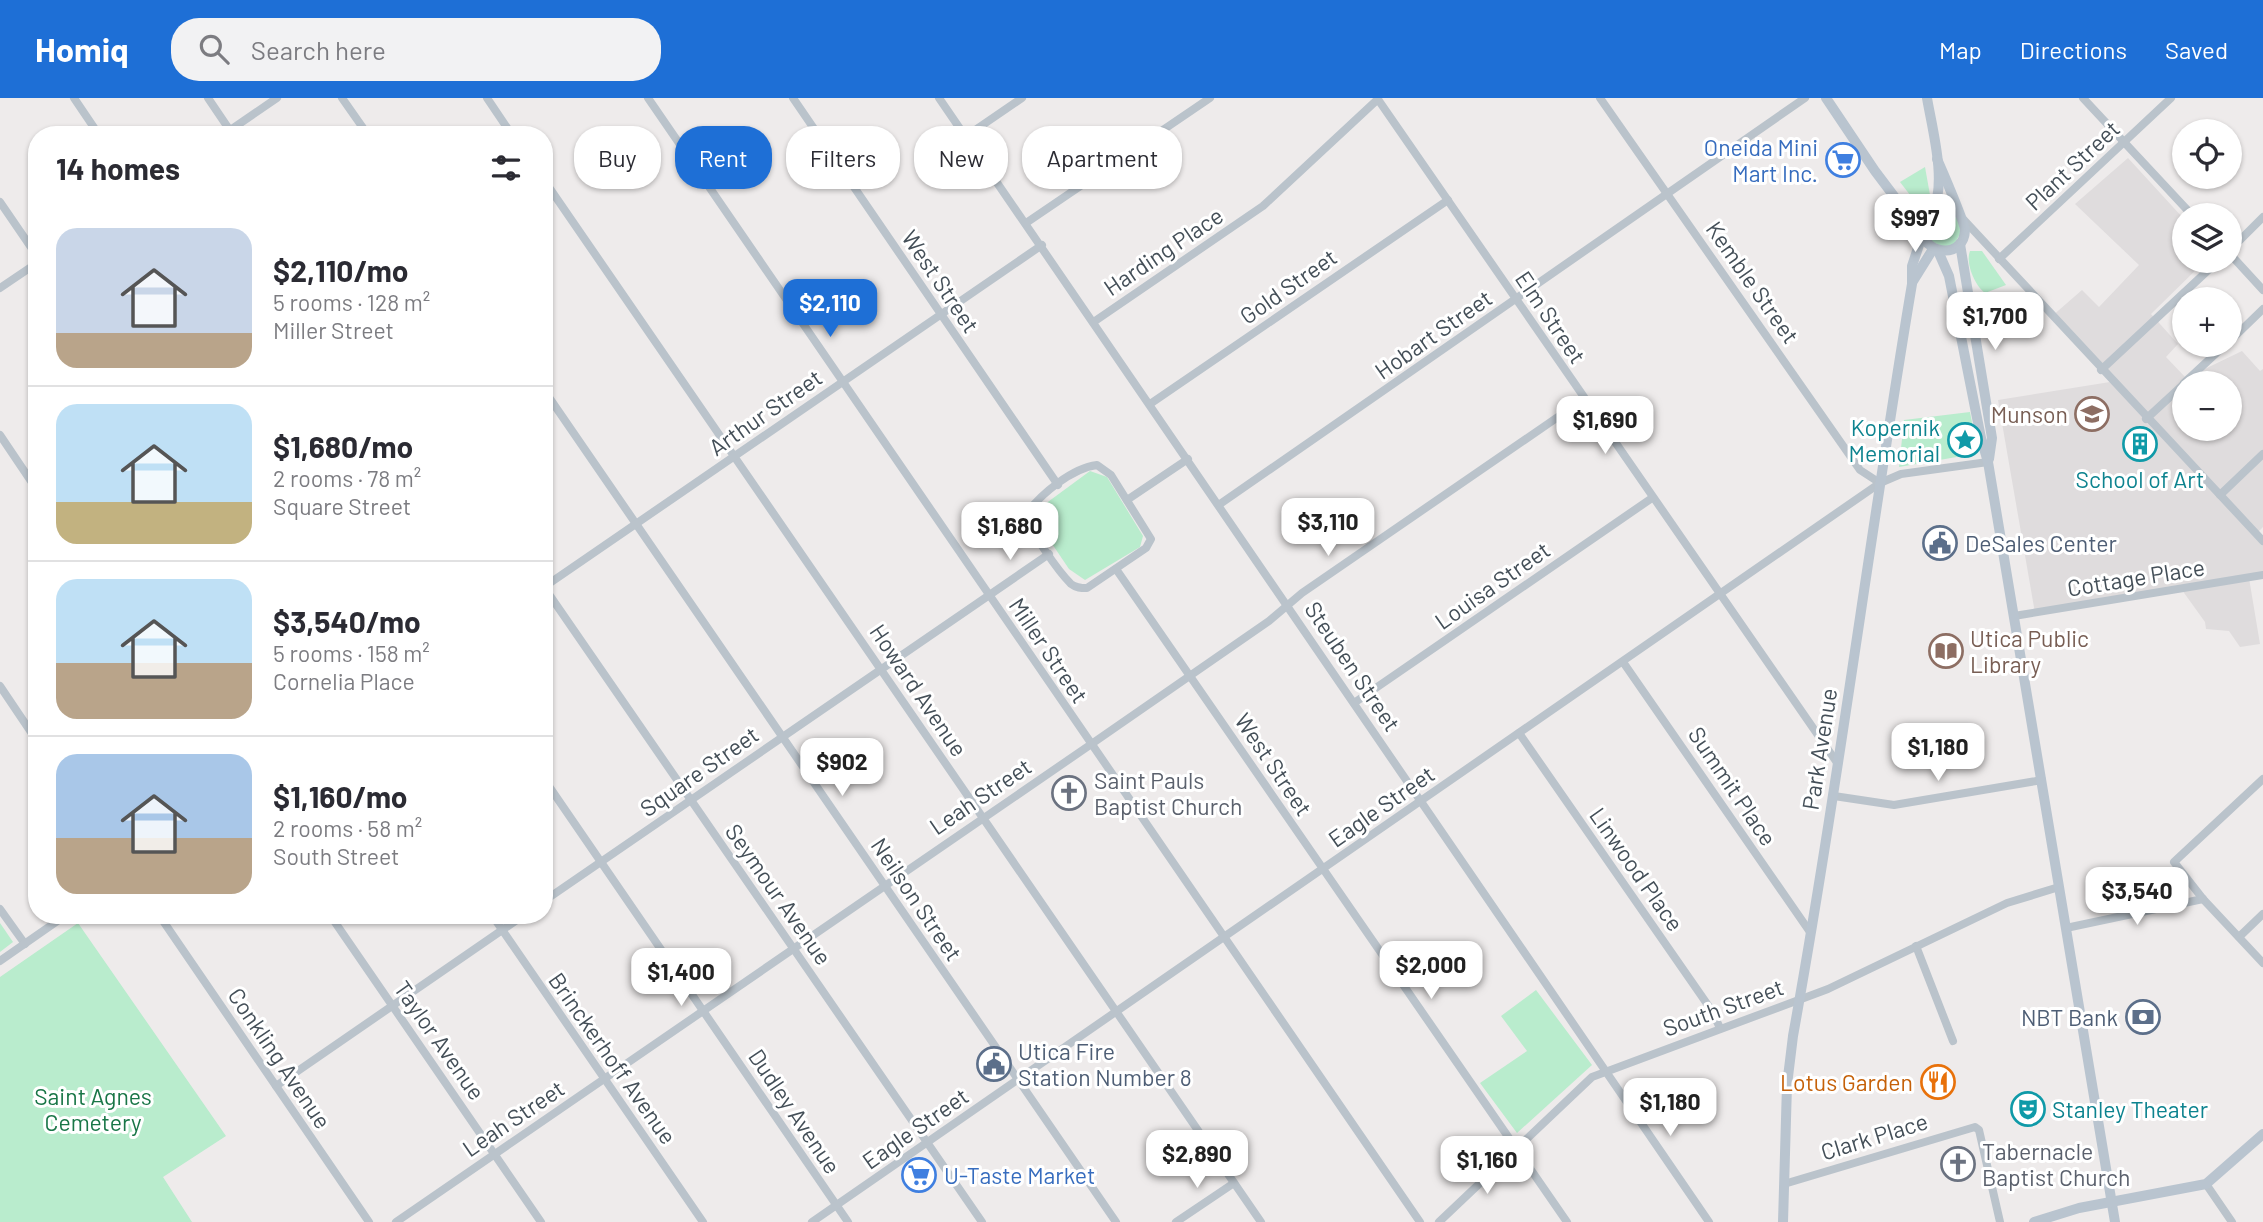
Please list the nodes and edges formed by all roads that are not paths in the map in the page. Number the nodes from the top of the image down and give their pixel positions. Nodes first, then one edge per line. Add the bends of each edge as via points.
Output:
1 (74, 98) edge
2 (208, 98) edge
3 (277, 98) edge
4 (342, 98) edge
5 (487, 98) edge
6 (648, 98) edge
7 (793, 98) edge
8 (939, 98) edge
9 (1022, 98) edge
10 (1210, 98) edge
11 (1600, 98) edge
12 (1805, 98) edge
13 (1826, 98) edge
14 (1927, 98) edge
15 (2083, 98) edge
16 (2171, 98) edge
17 (1377, 99) edge
18 (93, 126) edge
19 (224, 126) edge
20 (238, 126) edge
21 (362, 126) edge
22 (506, 126) edge
23 (958, 126) edge
24 (981, 126) edge
25 (2124, 141) junction
26 (1937, 159) junction
27 (1002, 189) edge
28 (1887, 189) junction
29 (553, 193) edge
30 (1668, 194) junction
31 (1448, 200) junction
32 (0, 202) edge
33 (2181, 203) edge
34 (1932, 210) junction
35 (1960, 216) junction
36 (2263, 217) edge
37 (1026, 223) junction
38 (1921, 234) junction
39 (2242, 239) edge
40 (1961, 242) junction
41 (28, 243) edge
42 (1984, 243) junction
43 (1042, 245) junction
44 (1935, 250) junction
45 (1999, 259) junction
46 (2242, 266) edge
47 (28, 269) edge
48 (2205, 273) edge
49 (1912, 284) junction
50 (0, 288) edge
51 (2263, 290) edge
52 (1516, 299) junction
53 (2263, 309) edge
54 (940, 314) junction
55 (1094, 321) junction
56 (2242, 329) edge
57 (2212, 357) edge
58 (2101, 370) junction
59 (2197, 371) edge
60 (842, 382) junction
61 (2172, 394) edge
62 (1584, 399) junction
63 (553, 403) edge
64 (1150, 404) junction
65 (2146, 419) junction
66 (0, 435) edge
67 (2263, 454) edge
68 (734, 457) junction
69 (1188, 458) junction
70 (1989, 462) junction
71 (28, 476) edge
72 (1880, 483) junction
73 (1058, 485) junction
74 (2220, 495) junction
75 (1652, 498) junction
76 (1127, 500) junction
77 (1220, 504) junction
78 (637, 524) junction
79 (2263, 541) edge
80 (1049, 554) junction
81 (1116, 569) junction
82 (2263, 575) edge
83 (553, 581) edge
84 (988, 595) junction
85 (1719, 596) junction
86 (553, 600) edge
87 (1289, 605) junction
88 (2014, 616) junction
89 (1623, 662) junction
90 (881, 670) junction
91 (1189, 676) junction
92 (0, 686) edge
93 (1354, 703) junction
94 (28, 728) edge
95 (1519, 733) junction
96 (782, 737) junction
97 (1090, 745) junction
98 (1838, 764) junction
99 (2263, 779) edge
100 (2042, 780) junction
101 (553, 792) edge
102 (1833, 796) junction
103 (691, 800) junction
104 (1422, 801) junction
105 (983, 817) junction
106 (601, 862) junction
107 (1323, 870) junction
108 (884, 885) junction
109 (2059, 887) junction
110 (553, 895) edge
111 (2203, 899) junction
112 (0, 909) edge
113 (2263, 914) edge
114 (53, 924) edge
115 (165, 924) edge
116 (336, 924) edge
117 (498, 924) edge
118 (511, 924) edge
119 (2066, 928) junction
120 (502, 930) junction
121 (1810, 932) junction
122 (2239, 937) junction
123 (1224, 938) junction
124 (24, 944) junction
125 (1916, 946) junction
126 (793, 948) junction
127 (0, 961) edge
128 (2263, 963) edge
129 (1800, 999) junction
130 (392, 1005) junction
131 (703, 1011) junction
132 (1116, 1013) junction
133 (1720, 1028) junction
134 (1953, 1041) dead end
135 (1606, 1071) junction
136 (604, 1079) junction
137 (1017, 1080) junction
138 (276, 1086) junction
139 (2263, 1134) edge
140 (927, 1142) junction
141 (1516, 1149) junction
142 (494, 1153) junction
143 (1234, 1183) junction
144 (1784, 1184) junction
145 (2206, 1184) junction
146 (2112, 1203) junction
147 (836, 1205) junction
148 (369, 1222) edge
149 (396, 1222) edge
150 (541, 1222) edge
151 (703, 1222) edge
152 (812, 1222) edge
153 (848, 1222) edge
154 (982, 1222) edge
155 (1116, 1222) edge
156 (1176, 1222) edge
157 (1261, 1222) edge
158 (1420, 1222) edge
159 (1439, 1222) edge
160 (1567, 1222) edge
161 (1709, 1222) edge
162 (1783, 1222) edge
163 (2000, 1222) edge
164 (2034, 1222) edge
165 (2115, 1222) edge
166 (2232, 1222) edge

1 - 18 street
2 - 19 street
3 - 20 street
4 - 21 street
5 - 22 street
6 - 60 street, Miller Street
7 - 54 street, West Street
8 - 23 street, Steuben Street
9 - 24 street
10 - 37 street
11 - 30 street, Kemble Street
12 - 30 street, Hobart Street
13 - 28 street
14 - 26 street
15 - 25 street
16 - 25 street, Plant Street
17 - 31 street, Elm Street
17 - 55 street, Harding Place via 1263,206
25 - 33 street
25 - 45 street, Plant Street
26 - 34 street via 1938,201
26 - 35 street
27 - 37 street, Steuben Street
28 - 34 street via 1920,212
28 - 38 street
29 - 68 street, Howard Avenue
30 - 52 street, Hobart Street
30 - 72 street, Kemble Street via 1860,471
31 - 52 street, Elm Street
31 - 64 street, Gold Street
32 - 41 street
34 - 35 street via 1946,208
34 - 38 street via 1923,220
35 - 40 street via 1965,226
35 - 42 street
36 - 39 street
37 - 43 street, Steuben Street
38 - 44 street
38 - 49 street, Park Avenue
40 - 42 street via 1969,238
40 - 44 street via 1950,251
40 - 70 street via 1992,438
42 - 45 street
43 - 54 street, Arthur Street
43 - 55 street, Steuben Street
44 - 49 street, Park Avenue
44 - 70 street via 1949,276 1980,438
45 - 58 street
46 - 51 street
47 - 50 street
48 - 58 street
49 - 72 street, Park Avenue
52 - 62 street, Elm Street
52 - 77 street, Hobart Street
53 - 56 street
54 - 60 street, Arthur Street
54 - 73 street, West Street
55 - 64 street, Steuben Street
57 - 59 street
58 - 65 street
60 - 68 street, Arthur Street
60 - 84 street, Miller Street
61 - 65 street
62 - 75 street, Elm Street
62 - 87 street, Leah Street
63 - 78 street, Neilson Street
64 - 69 street, Steuben Street
65 - 74 street
66 - 71 street
67 - 74 street
68 - 78 street, Arthur Street
68 - 90 street, Howard Avenue
69 - 76 street
69 - 77 street, Steuben Street
70 - 72 street, Eagle Street via 1911,472
70 - 88 street
72 - 85 street, Eagle Street
72 - 98 street, Park Avenue
73 - 76 street via 1097,465 1111,475
73 - 80 street via 1026,514
74 - 79 street
75 - 85 street, Elm Street
75 - 93 street, Louisa Street
76 - 81 street via 1151,539 1146,548
77 - 87 street, Steuben Street
78 - 83 street, Arthur Street
78 - 96 street, Neilson Street
80 - 81 street via 1079,589
80 - 84 street, Square Street
81 - 91 street, West Street
82 - 88 street, Cottage Place
84 - 90 street, Square Street
84 - 97 street, Miller Street
85 - 89 street, Eagle Street
85 - 98 street, Elm Street
86 - 103 street, Seymour Avenue
87 - 91 street, Leah Street
87 - 93 street, Steuben Street
88 - 100 street
89 - 95 street, Eagle Street
89 - 121 street, Summit Place
90 - 96 street, Square Street
90 - 105 street, Howard Avenue
91 - 97 street, Leah Street
91 - 107 street, West Street
92 - 94 street
93 - 104 street, Steuben Street
95 - 104 street, Eagle Street
95 - 133 street, Linwood Place
96 - 103 street, Square Street
96 - 108 street, Neilson Street
97 - 105 street, Leah Street
97 - 123 street, Miller Street
98 - 102 street, Park Avenue
99 - 111 street via 2174,862
100 - 102 street via 1894,805
100 - 109 street
101 - 106 street, Dudley Avenue
102 - 121 street, Park Avenue
103 - 106 street, Square Street
103 - 126 street, Seymour Avenue
104 - 107 street, Eagle Street
104 - 135 street, Steuben Street
105 - 108 street, Leah Street
105 - 132 street, Howard Avenue
106 - 110 street, Square Street
106 - 131 street, Dudley Avenue
107 - 123 street, Eagle Street
107 - 141 street, West Street
108 - 126 street, Leah Street
108 - 137 street, Neilson Street
109 - 119 street
109 - 125 street, South Street via 2007,903
111 - 119 street
111 - 122 street
112 - 124 street
113 - 122 street
114 - 124 street
115 - 138 street, Conkling Avenue
116 - 130 street, Taylor Avenue
117 - 120 street, Brinckerhoff Avenue
118 - 120 street
119 - 146 street
120 - 130 street
120 - 136 street, Brinckerhoff Avenue
121 - 129 street, Park Avenue
122 - 128 street
123 - 132 street, Eagle Street
123 - 158 street, Miller Street
124 - 127 street
125 - 129 street, South Street
125 - 134 street
126 - 131 street, Leah Street
126 - 140 street, Seymour Avenue
129 - 133 street, South Street
129 - 144 street, Park Avenue via 1787,1085
130 - 138 street
130 - 142 street, Taylor Avenue
131 - 136 street, Leah Street
131 - 147 street, Dudley Avenue
132 - 137 street, Eagle Street
132 - 143 street, Howard Avenue
133 - 135 street, South Street
135 - 141 street, South Street via 1592,1077
135 - 161 street, Steuben Street
136 - 142 street, Leah Street
136 - 151 street, Brinckerhoff Avenue
137 - 140 street, Eagle Street
137 - 155 street, Neilson Street
138 - 148 street, Conkling Avenue
139 - 145 street
140 - 147 street, Eagle Street
140 - 154 street, Seymour Avenue
141 - 159 street, South Street
141 - 160 street, West Street
142 - 149 street, Leah Street
142 - 150 street, Taylor Avenue
143 - 156 street
143 - 157 street, Howard Avenue
144 - 162 street, Park Avenue
144 - 163 street, Clark Place via 1975,1127
145 - 146 street
145 - 166 street
146 - 164 street
146 - 165 street
147 - 152 street, Eagle Street
147 - 153 street, Dudley Avenue

